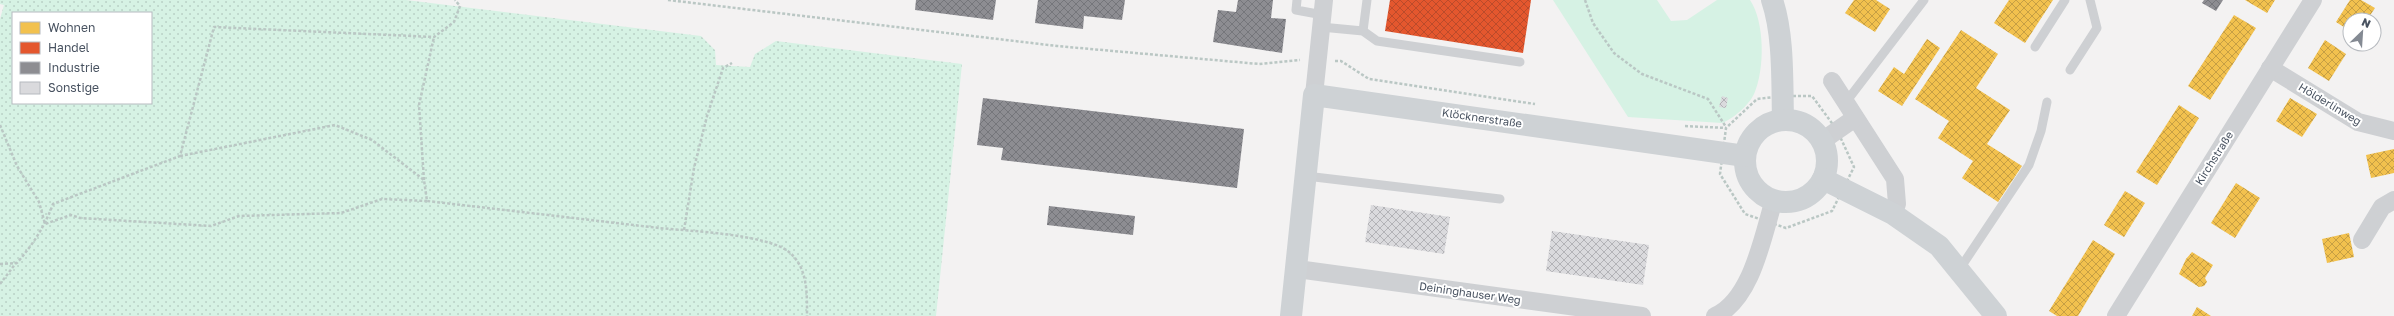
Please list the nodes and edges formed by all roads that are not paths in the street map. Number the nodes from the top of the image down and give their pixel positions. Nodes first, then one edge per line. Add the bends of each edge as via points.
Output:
1 (1297, 0) edge
2 (1367, 0) edge
3 (1772, 0) edge
4 (1924, 0) edge
5 (2065, 0) edge
6 (2090, 0) edge
7 (2313, 0) edge
8 (1323, 14) edge
9 (1363, 31) junction
10 (2035, 47) dead end
11 (1520, 62) dead end
12 (2270, 68) junction
13 (2070, 70) dead end
14 (1832, 81) dead end
15 (1314, 95) junction
16 (1846, 102) junction
17 (2047, 102) dead end
18 (1855, 118) junction
19 (1783, 120) junction
20 (2394, 131) edge
21 (1830, 136) junction
22 (1745, 156) junction
23 (1306, 176) junction
24 (1823, 179) junction
25 (1500, 199) dead end
26 (1774, 200) junction
27 (2394, 200) edge
28 (1893, 214) junction
29 (2362, 240) dead end
30 (1297, 269) junction
31 (1959, 270) junction
32 (1291, 316) edge
33 (1642, 316) edge
34 (1715, 316) edge
35 (1996, 316) edge
36 (2117, 316) edge

1 - 8 lane via 1296,10
2 - 9 lane
3 - 19 street via 1776,12
4 - 16 lane
5 - 10 lane
6 - 13 lane via 2097,28
7 - 12 street, Kirchstraße
8 - 9 lane
8 - 15 street
9 - 11 lane via 1377,41
12 - 20 street, Hölderlinweg via 2358,122
12 - 36 street, Kirchstraße
14 - 16 street
15 - 22 street, Klöcknerstraße
15 - 23 street
16 - 18 street
17 - 31 lane via 2041,131 2029,165
18 - 21 street
18 - 28 street via 1895,180 1897,204
19 - 21 street via 1795,120
19 - 22 street via 1770,123 1758,131 1749,142
21 - 24 street via 1827,167
22 - 26 street via 1749,178 1755,188
23 - 25 lane
23 - 30 street
24 - 26 street via 1808,196 1786,202
24 - 28 street
26 - 34 street via 1744,288 1734,304
27 - 29 street via 2382,207
28 - 31 street via 1939,246
30 - 32 street
30 - 33 street, Deininghauser Weg
31 - 35 street

